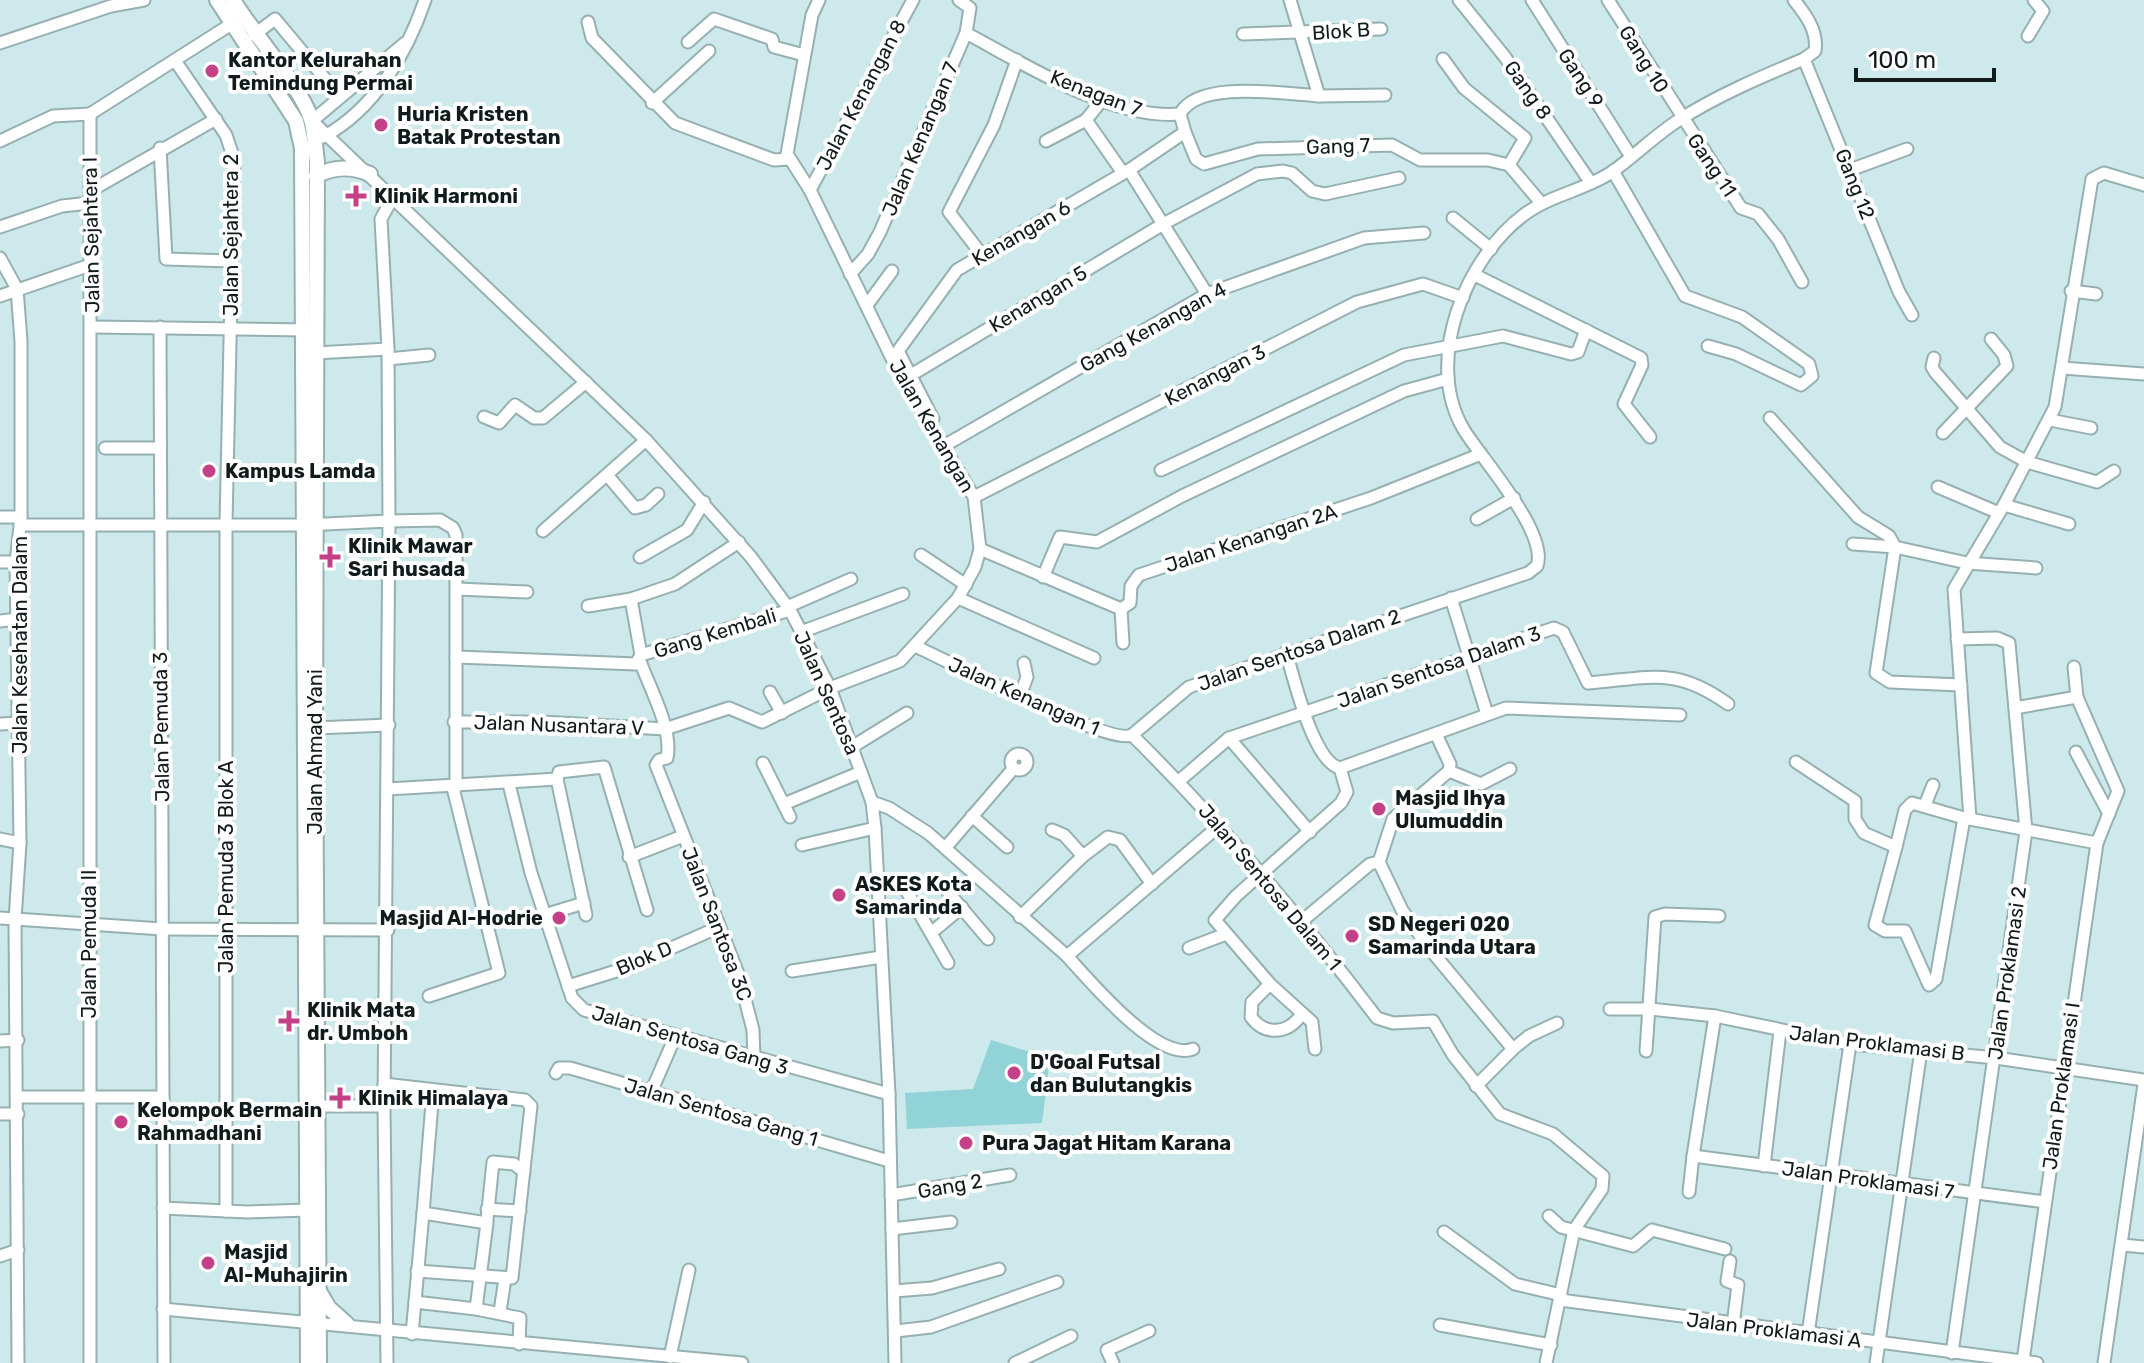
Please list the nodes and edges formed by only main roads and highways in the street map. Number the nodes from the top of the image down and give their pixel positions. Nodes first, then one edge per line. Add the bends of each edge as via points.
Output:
1 (217, 0) edge
2 (233, 0) edge
3 (312, 146) junction
4 (370, 174) road end
5 (316, 176) junction
6 (310, 330) junction
7 (309, 525) junction
8 (311, 928) junction
9 (319, 1290) junction
10 (312, 1322) junction
11 (347, 1324) road end
12 (308, 1363) edge
13 (319, 1363) edge

1 - 3 main road
2 - 3 main road via 305,104 312,121
3 - 5 main road, Jalan Ahmad Yani
3 - 6 main road, Jalan Ahmad Yani
4 - 5 main road via 337,168
5 - 6 main road, Jalan Ahmad Yani
6 - 7 main road, Jalan Ahmad Yani
6 - 7 main road, Jalan Ahmad Yani via 315,353
7 - 8 main road, Jalan Ahmad Yani
7 - 8 main road, Jalan Ahmad Yani via 315,728
8 - 9 main road, Jalan Ahmad Yani
8 - 10 main road, Jalan Ahmad Yani
9 - 10 main road, Jalan Ahmad Yani
9 - 11 main road
10 - 12 main road, Jalan Ahmad Yani
10 - 13 main road, Jalan Ahmad Yani

